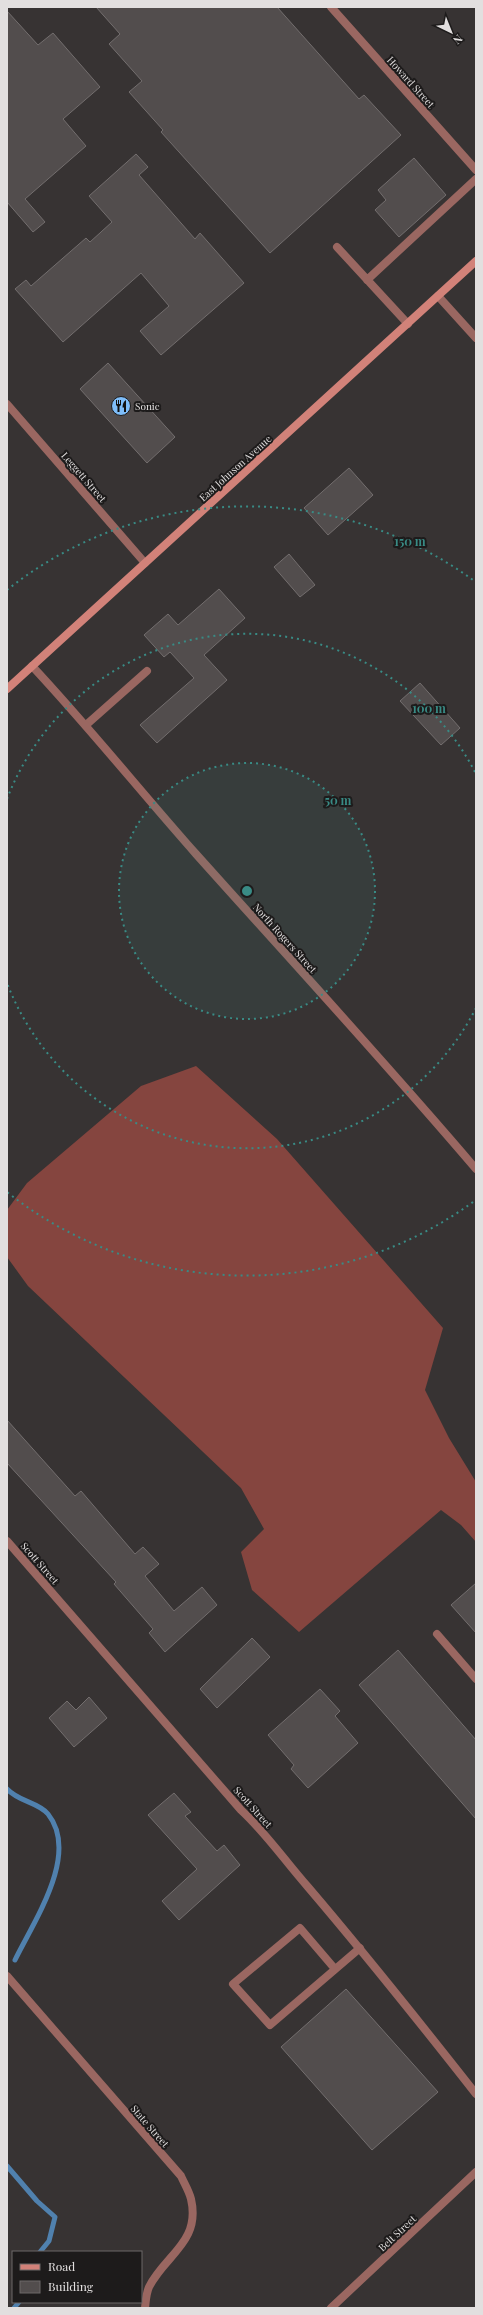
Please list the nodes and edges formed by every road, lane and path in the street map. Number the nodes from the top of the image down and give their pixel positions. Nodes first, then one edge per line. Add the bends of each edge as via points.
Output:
1 (331, 7) edge
2 (476, 170) edge
3 (476, 180) edge
4 (337, 247) dead end
5 (476, 261) edge
6 (368, 280) junction
7 (438, 296) junction
8 (408, 324) junction
9 (476, 338) edge
10 (7, 404) edge
11 (145, 563) junction
12 (32, 666) junction
13 (147, 671) dead end
14 (7, 689) edge
15 (86, 724) junction
16 (476, 1169) edge
17 (7, 1541) edge
18 (436, 1634) dead end
19 (476, 1679) edge
20 (360, 1948) junction
21 (335, 1969) junction
22 (7, 1976) edge
23 (476, 2094) edge
24 (476, 2172) edge
25 (145, 2308) edge
26 (331, 2308) edge

1 - 2 street, Howard Street
3 - 6 street
4 - 6 street
5 - 7 main road, East Johnson Avenue
6 - 8 street
7 - 8 main road, East Johnson Avenue
7 - 9 street
8 - 11 main road, East Johnson Avenue
10 - 11 street, Leggett Street
11 - 12 main road, East Johnson Avenue
12 - 14 main road, East Johnson Avenue
12 - 15 street, North Rogers Street
13 - 15 street
15 - 16 street, North Rogers Street via 195,852 409,1089
17 - 20 street, Scott Street via 241,1810 258,1826 276,1851
18 - 19 street
20 - 21 street
20 - 23 street, Scott Street
21 - 21 street via 270,2025 233,1984 300,1928
22 - 25 street, State Street via 180,2176 191,2198 192,2227 181,2247 154,2278 145,2299
24 - 26 street, Belt Street

